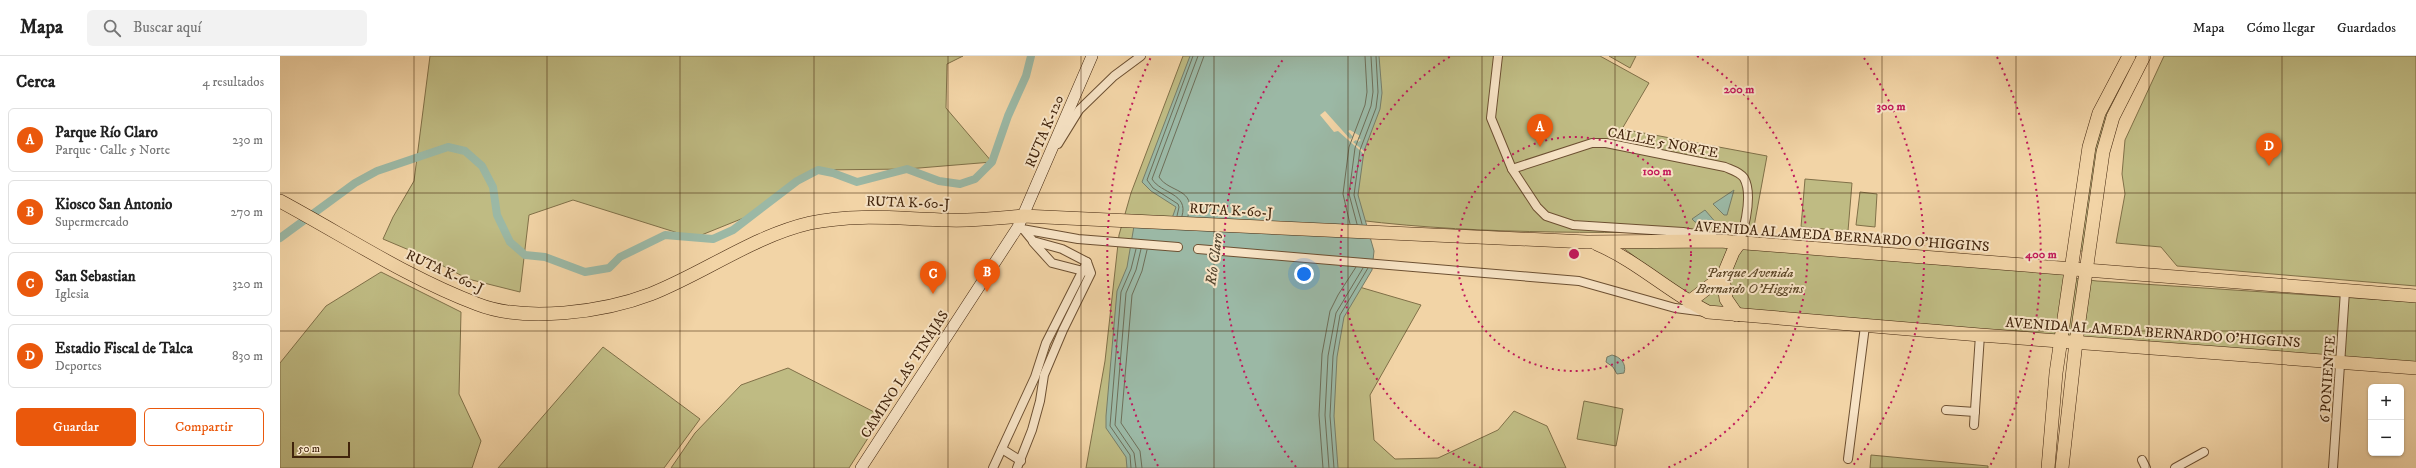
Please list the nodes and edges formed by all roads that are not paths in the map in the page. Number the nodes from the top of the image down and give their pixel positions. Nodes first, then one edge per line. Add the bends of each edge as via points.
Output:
1 (1092, 56) edge
2 (1140, 56) edge
3 (1498, 56) edge
4 (2129, 56) edge
5 (2144, 56) edge
6 (1048, 162) junction
7 (1512, 169) junction
8 (280, 202) edge
9 (1022, 224) junction
10 (1033, 241) junction
11 (1582, 241) junction
12 (1720, 241) junction
13 (1740, 242) junction
14 (1178, 247) dead end
15 (1198, 249) dead end
16 (1087, 262) junction
17 (1082, 270) junction
18 (2070, 270) junction
19 (2086, 271) junction
20 (1092, 274) junction
21 (1724, 276) junction
22 (2345, 291) junction
23 (2416, 296) edge
24 (1688, 302) junction
25 (1675, 308) junction
26 (1708, 312) junction
27 (1737, 315) junction
28 (1865, 326) junction
29 (1980, 335) junction
30 (2061, 341) junction
31 (2076, 342) junction
32 (2341, 362) junction
33 (2416, 368) edge
34 (1946, 410) dead end
35 (1975, 412) junction
36 (1974, 424) dead end
37 (1002, 449) junction
38 (2204, 452) dead end
39 (1848, 459) dead end
40 (2142, 460) dead end
41 (1019, 464) edge
42 (861, 468) edge
43 (993, 468) edge
44 (2048, 468) edge
45 (2062, 468) edge
46 (2146, 468) edge
47 (2175, 468) edge
48 (2333, 468) edge

1 - 6 street, RUTA K-120
2 - 6 street via 1114,76 1079,110
3 - 7 street via 1491,118
4 - 18 main road via 2093,130
5 - 19 main road via 2108,132 2094,207
6 - 9 street, RUTA K-120
7 - 12 street via 1537,207 1555,221 1573,225 1696,233
7 - 13 street, CALLE 5 NORTE via 1592,143 1606,143 1725,167 1737,172 1747,185 1748,194
8 - 9 main road, RUTA K-60-J via 406,272 478,304 507,311 548,313 590,311 624,304 682,281 752,246 808,224 858,216
9 - 10 street
9 - 11 main road, RUTA K-60-J via 1043,217
9 - 14 street via 1039,232 1078,239
9 - 42 street, CAMINO LAS TINAJAS
10 - 16 street via 1062,249
10 - 17 street via 1052,263
11 - 12 main road, AVENIDA ALAMEDA BERNARDO O'HIGGINS
11 - 24 main road, AVENIDA ALAMEDA BERNARDO O'HIGGINS via 1617,252 1645,269
12 - 13 main road, AVENIDA ALAMEDA BERNARDO O'HIGGINS
13 - 18 main road, AVENIDA ALAMEDA BERNARDO O'HIGGINS
13 - 21 main road via 1733,252
15 - 25 street via 1578,281
16 - 17 street
16 - 20 street
17 - 20 street
17 - 37 street via 1046,343 1035,377
18 - 19 main road, AVENIDA ALAMEDA BERNARDO O'HIGGINS
18 - 30 main road
19 - 22 main road, AVENIDA ALAMEDA BERNARDO O'HIGGINS
19 - 31 main road
20 - 41 street via 1063,330 1044,376 1040,401
21 - 24 main road
21 - 27 main road via 1726,299
22 - 23 main road, AVENIDA ALAMEDA BERNARDO O'HIGGINS
22 - 32 street, 6 PONIENTE
24 - 25 street
24 - 26 main road, AVENIDA ALAMEDA BERNARDO O'HIGGINS
25 - 26 street
26 - 27 main road, AVENIDA ALAMEDA BERNARDO O'HIGGINS
27 - 28 main road, AVENIDA ALAMEDA BERNARDO O'HIGGINS
28 - 29 main road, AVENIDA ALAMEDA BERNARDO O'HIGGINS
28 - 39 street
29 - 30 main road, AVENIDA ALAMEDA BERNARDO O'HIGGINS
29 - 35 street
30 - 31 main road, AVENIDA ALAMEDA BERNARDO O'HIGGINS
30 - 44 main road
31 - 32 main road, AVENIDA ALAMEDA BERNARDO O'HIGGINS
31 - 45 main road
32 - 33 main road, AVENIDA ALAMEDA BERNARDO O'HIGGINS
32 - 48 street, 6 PONIENTE
34 - 35 street
35 - 36 street
37 - 41 street
37 - 43 street
38 - 47 street
40 - 46 street

